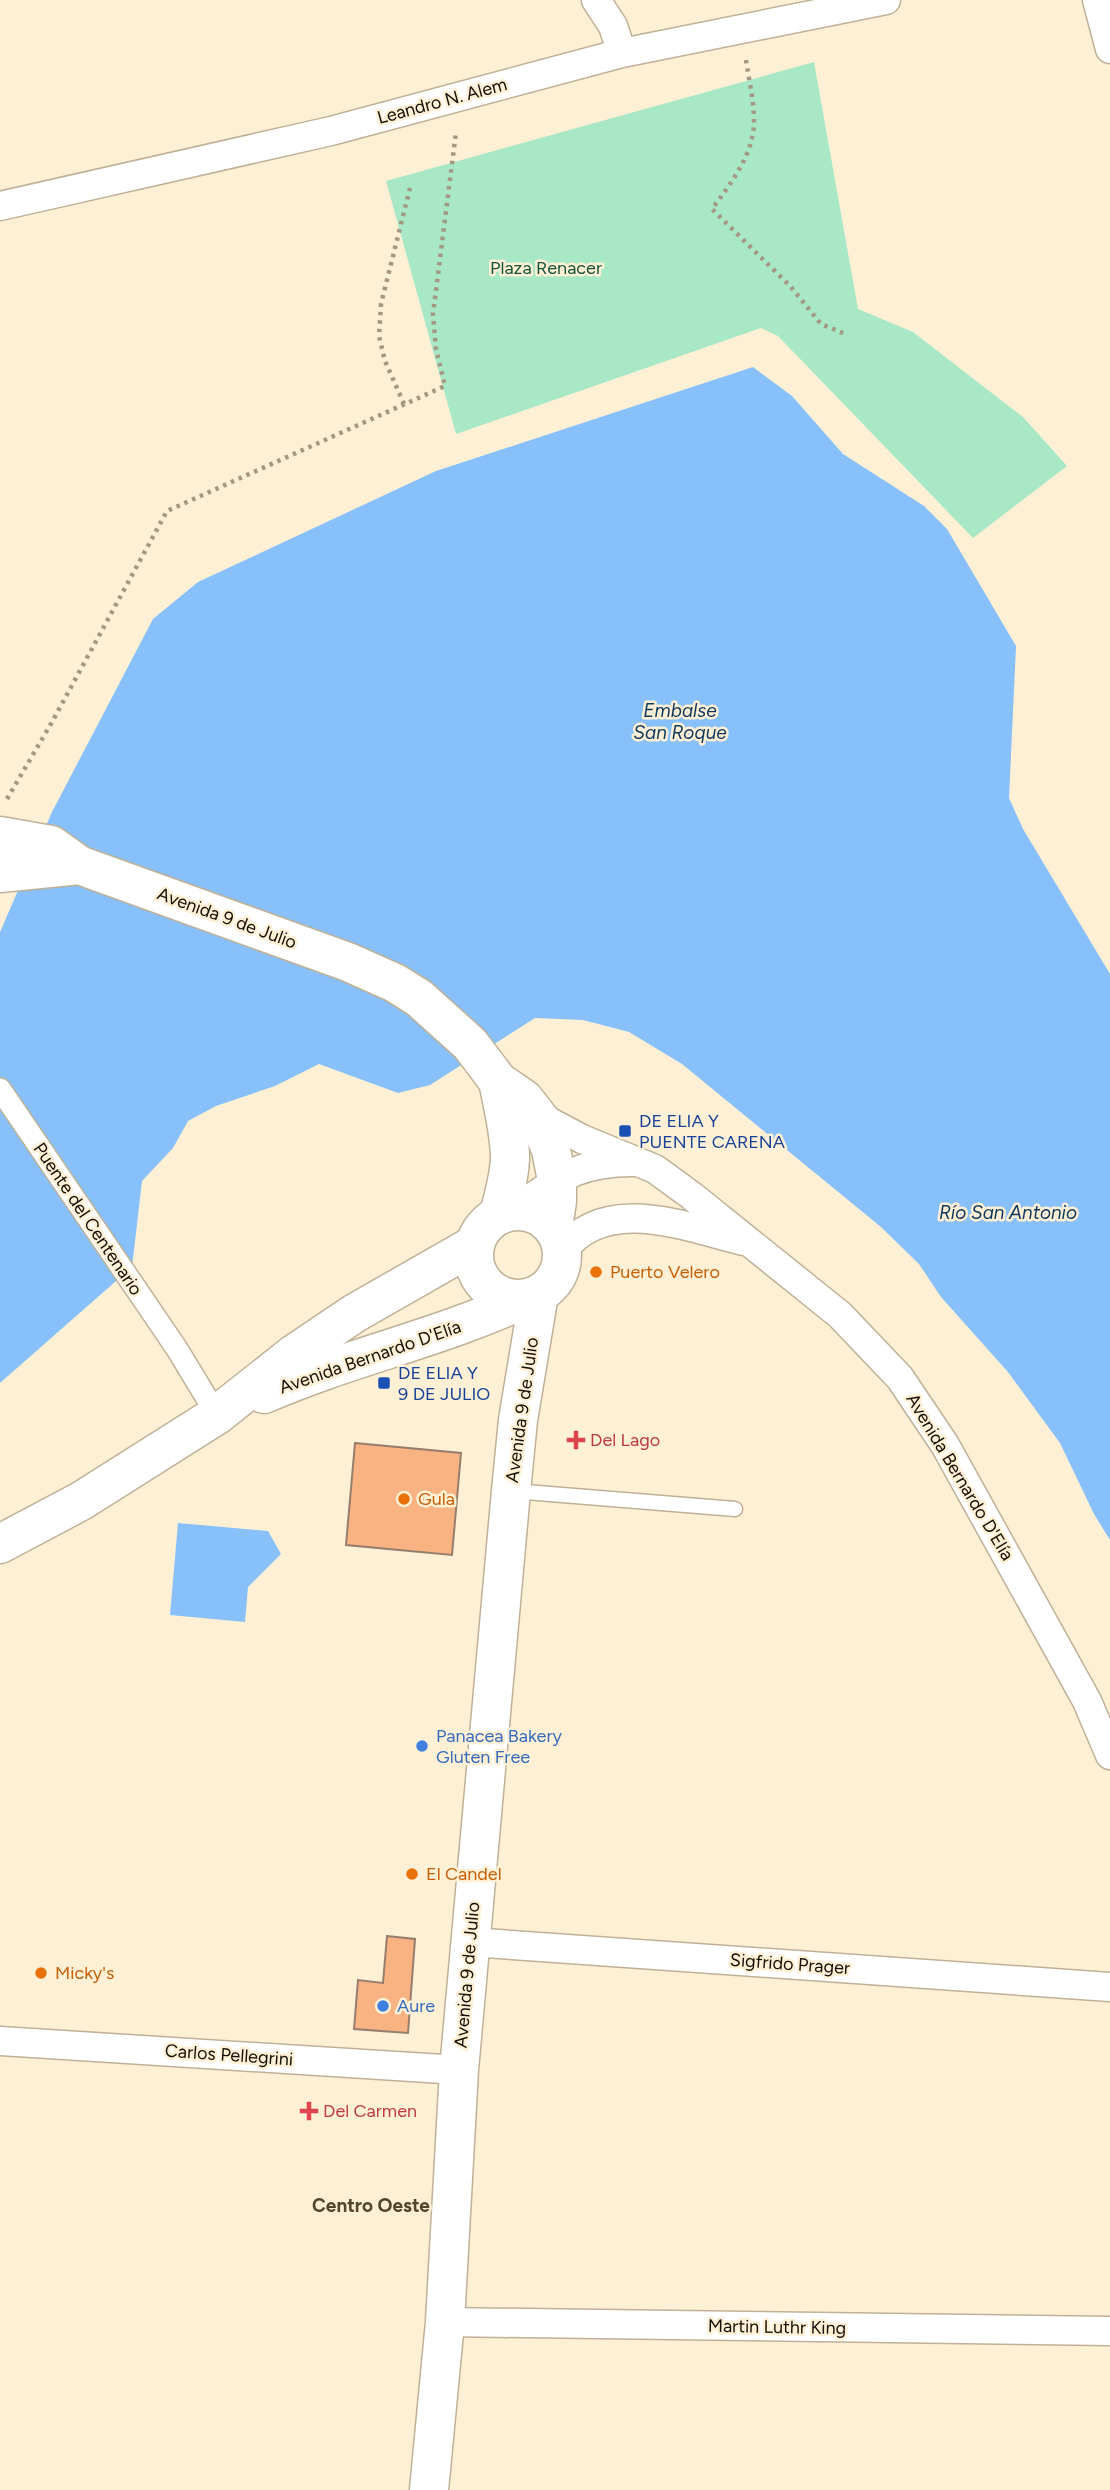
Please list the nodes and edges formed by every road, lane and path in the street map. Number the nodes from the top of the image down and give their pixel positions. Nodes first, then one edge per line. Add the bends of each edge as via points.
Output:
1 (596, 0) edge
2 (886, 0) edge
3 (1097, 0) edge
4 (743, 30) junction
5 (1110, 49) edge
6 (622, 53) junction
7 (449, 100) junction
8 (410, 188) dead end
9 (0, 206) edge
10 (845, 334) dead end
11 (404, 404) junction
12 (2, 821) edge
13 (65, 855) junction
14 (0, 873) edge
15 (0, 1089) edge
16 (511, 1090) junction
17 (641, 1163) junction
18 (557, 1180) junction
19 (506, 1212) junction
20 (558, 1240) junction
21 (753, 1244) junction
22 (474, 1245) junction
23 (532, 1297) junction
24 (217, 1415) junction
25 (511, 1491) junction
26 (736, 1509) dead end
27 (0, 1544) edge
28 (1110, 1755) edge
29 (470, 1941) junction
30 (1110, 1987) edge
31 (0, 2041) edge
32 (459, 2070) junction
33 (445, 2322) junction
34 (1110, 2331) edge
35 (429, 2490) edge

1 - 6 street via 613,26
2 - 4 street, Leandro N. Alem
3 - 5 street
4 - 6 street, Leandro N. Alem
4 - 10 path via 754,120 752,141 735,178 712,209 792,287 821,324
6 - 7 street, Leandro N. Alem
7 - 9 street, Leandro N. Alem
7 - 11 path via 456,134 433,314 445,386
8 - 11 path via 381,304 379,336
11 - 12 path via 167,511
12 - 13 main road, Avenida 9 de Julio
13 - 14 main road
13 - 16 main road, Avenida 9 de Julio via 395,984 444,1018
15 - 24 street, Puente del Centenario
16 - 17 street, Avenida Bernardo D'Elía via 573,1135
16 - 18 main road, Avenida 9 de Julio via 538,1117
16 - 19 main road
17 - 18 street via 584,1166
17 - 21 street, Avenida Bernardo D'Elía
18 - 19 street
18 - 20 main road, Avenida 9 de Julio
19 - 20 main road via 533,1213 545,1220
19 - 22 main road via 488,1222
20 - 21 street, Avenida Bernardo D'Elía via 594,1225 633,1218 659,1220
20 - 23 main road via 561,1264 557,1276
21 - 28 street, Avenida Bernardo D'Elía via 840,1315 900,1378 958,1469 1087,1701
22 - 23 main road via 473,1259 485,1285 510,1299
22 - 24 main road, Avenida Bernardo D'Elía via 355,1313
23 - 24 main road, Avenida Bernardo D'Elía via 311,1374
23 - 25 main road, Avenida 9 de Julio
24 - 27 main road, Avenida Bernardo D'Elía via 81,1501
25 - 26 lane
25 - 29 main road, Avenida 9 de Julio
29 - 30 street, Sigfrido Prager
29 - 32 main road, Avenida 9 de Julio
31 - 32 street, Carlos Pellegrini
32 - 33 main road, Avenida 9 de Julio
33 - 34 street, Martin Luthr King
33 - 35 main road, Avenida 9 de Julio

